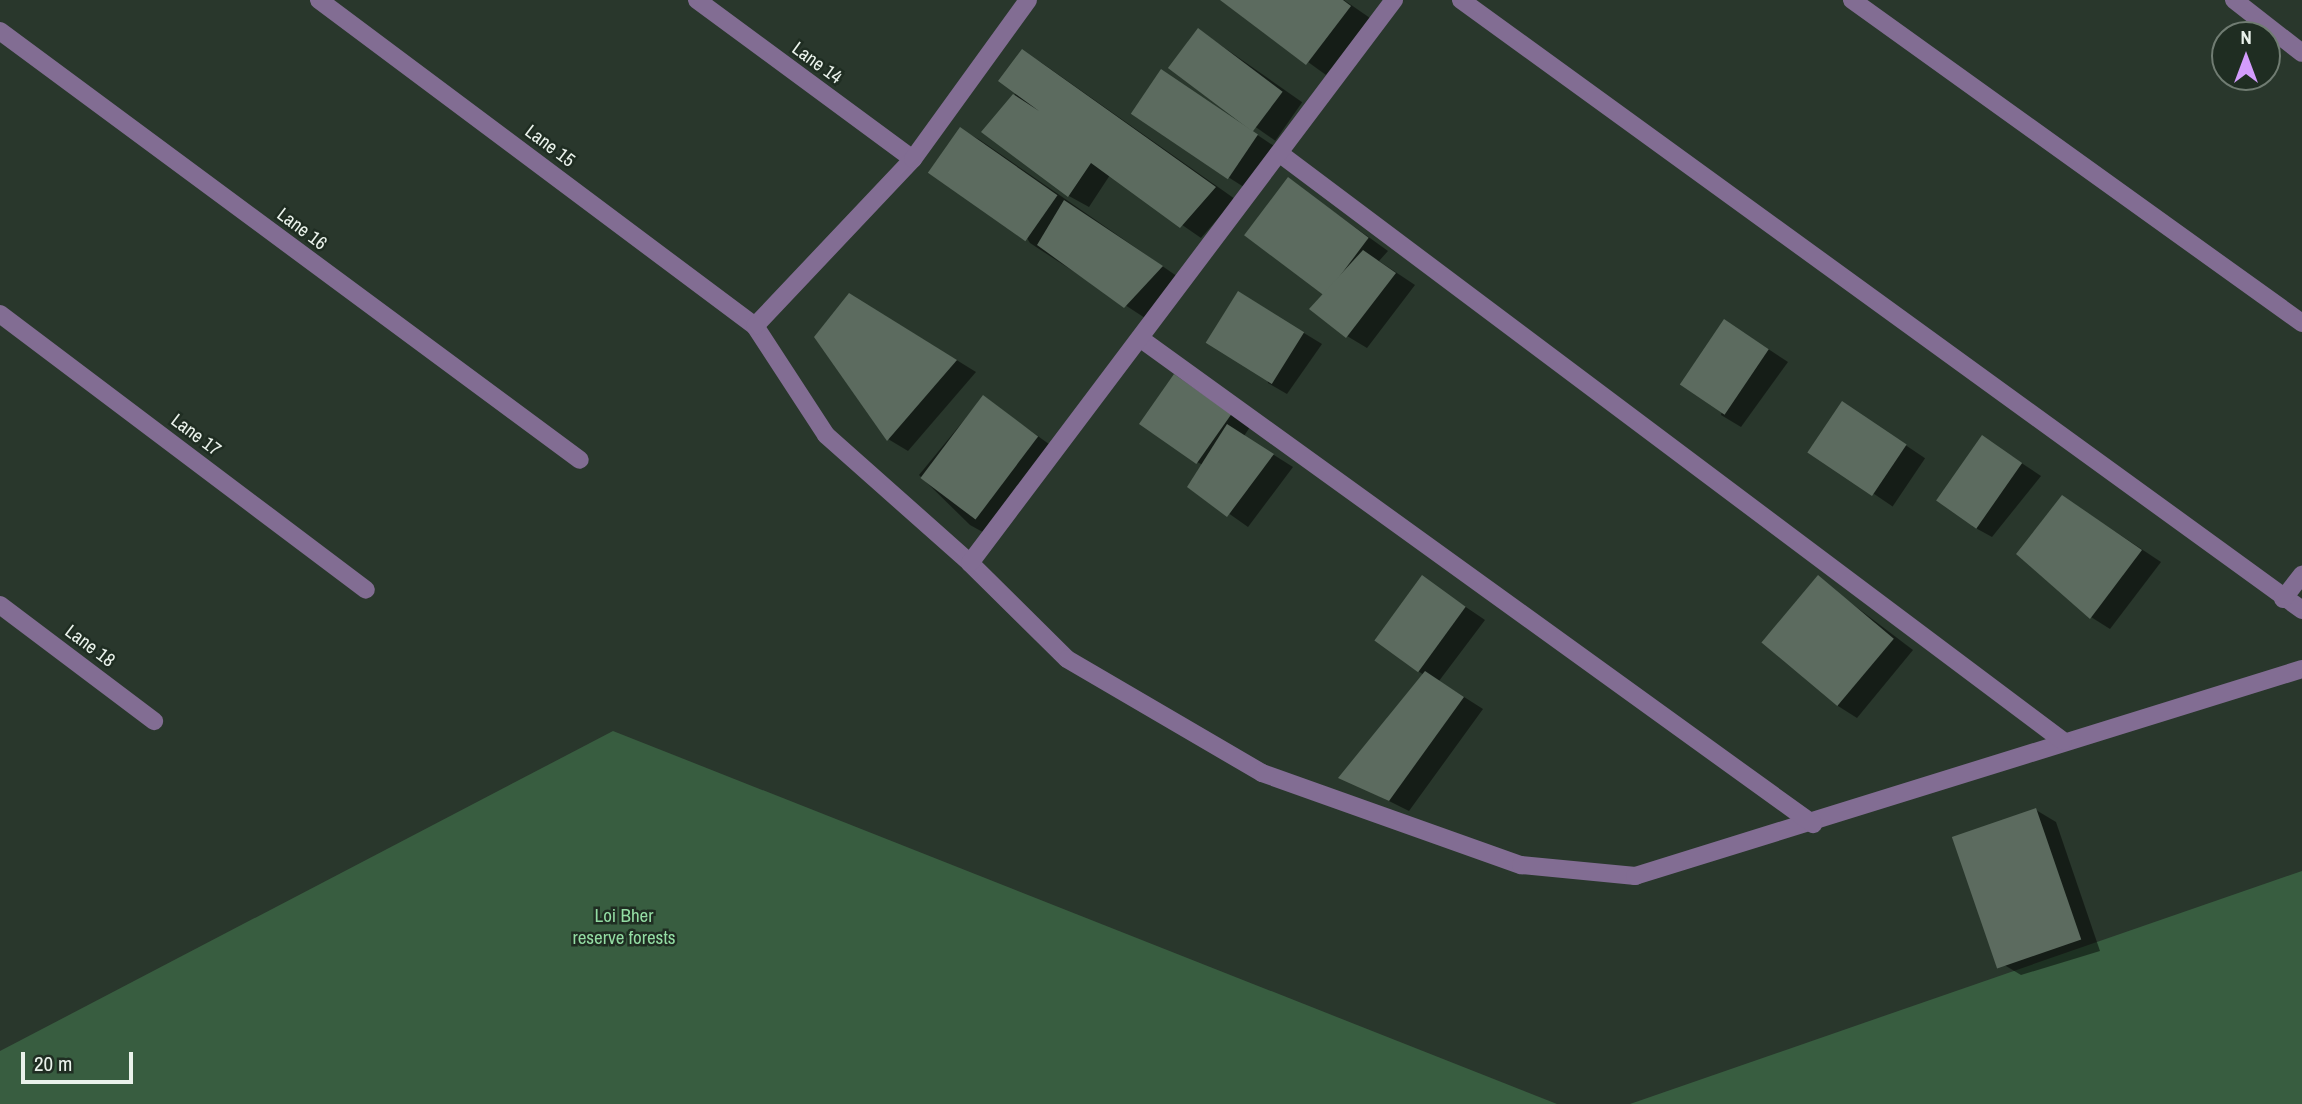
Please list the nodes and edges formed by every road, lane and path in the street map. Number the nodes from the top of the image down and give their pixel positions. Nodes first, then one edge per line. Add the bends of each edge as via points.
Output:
1 (319, 0) edge
2 (697, 0) edge
3 (1028, 0) edge
4 (1394, 0) edge
5 (1461, 0) edge
6 (1852, 0) edge
7 (2234, 0) edge
8 (0, 31) edge
9 (2302, 53) edge
10 (1279, 153) junction
11 (912, 159) junction
12 (0, 314) edge
13 (2302, 323) edge
14 (755, 326) junction
15 (1141, 339) junction
16 (580, 460) dead end
17 (970, 564) junction
18 (2302, 575) edge
19 (366, 590) dead end
20 (2283, 599) junction
21 (0, 605) edge
22 (2302, 610) edge
23 (2302, 669) edge
24 (154, 721) dead end
25 (2063, 741) junction
26 (1813, 824) junction

1 - 14 street, Lane 15
2 - 11 street, Lane 14
3 - 11 street
4 - 10 street
5 - 20 street
6 - 13 street
7 - 9 street
8 - 16 street, Lane 16
10 - 15 street
10 - 25 street
11 - 14 street
12 - 19 street, Lane 17
14 - 17 street via 826,435
15 - 17 street
15 - 26 street
17 - 26 street via 1067,659 1262,773 1521,865 1635,876
18 - 20 street
20 - 22 street
21 - 24 street, Lane 18
23 - 25 street
25 - 26 street

